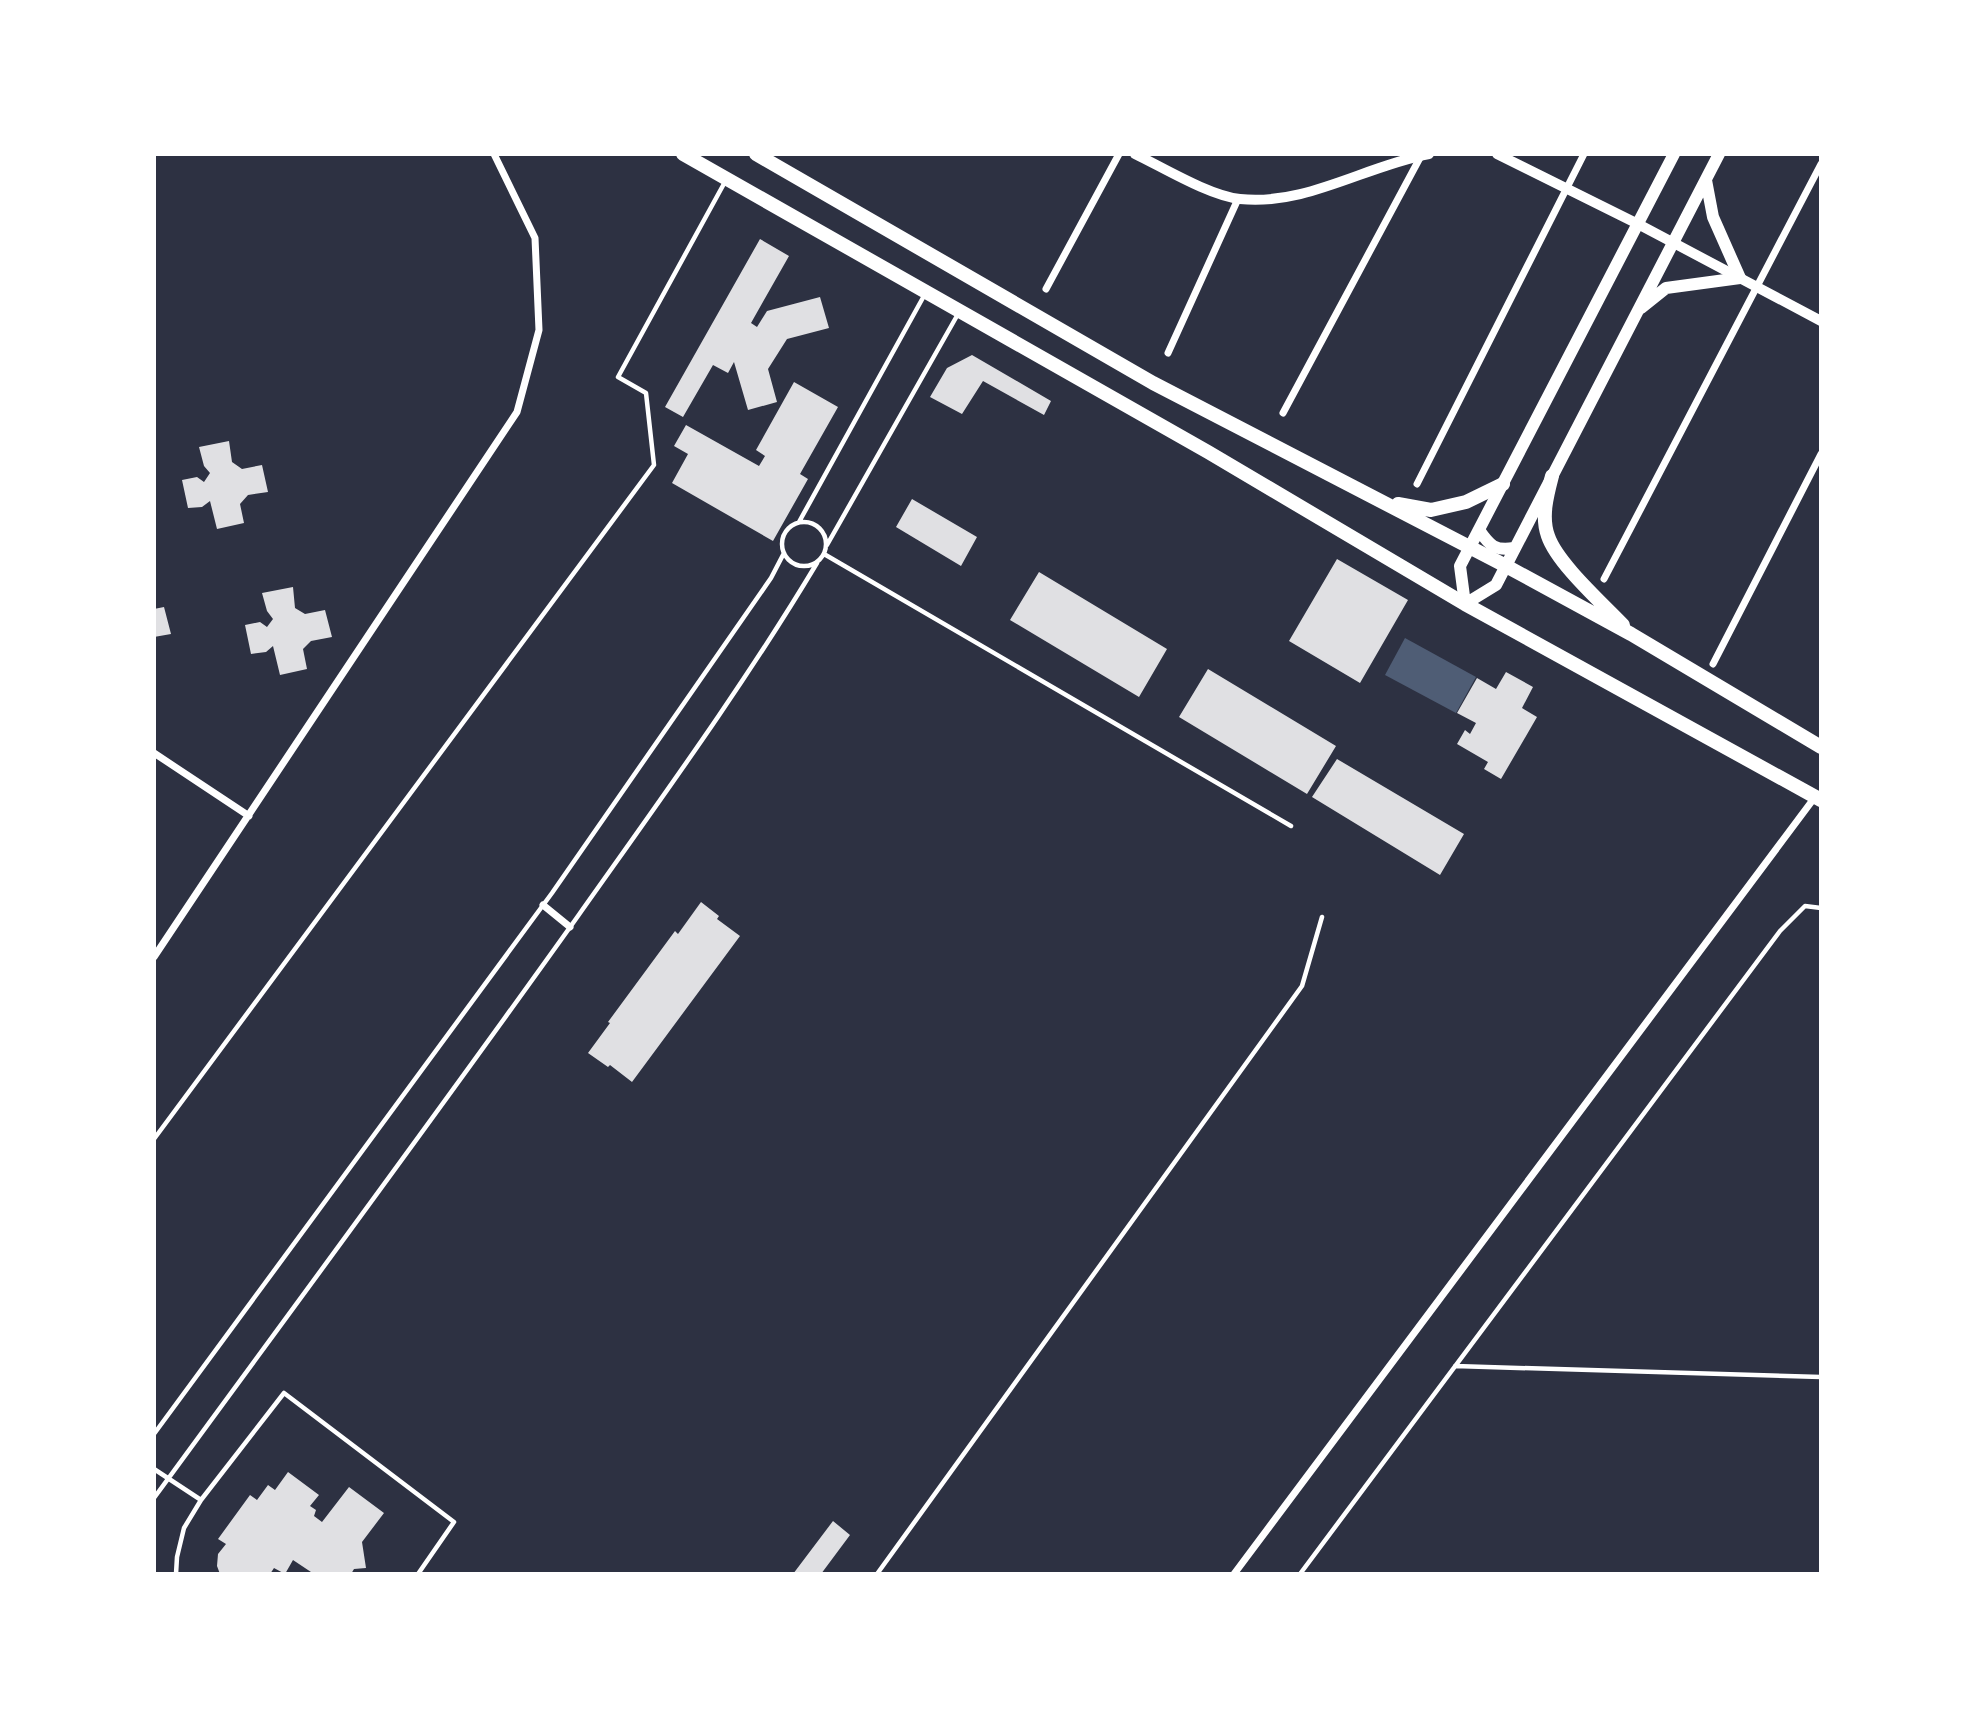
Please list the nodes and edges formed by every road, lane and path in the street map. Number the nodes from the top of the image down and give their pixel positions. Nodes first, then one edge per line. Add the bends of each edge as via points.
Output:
1 (494, 154) edge
2 (682, 154) edge
3 (756, 154) edge
4 (1119, 154) edge
5 (1135, 154) edge
6 (1424, 154) edge
7 (1497, 154) edge
8 (1584, 154) edge
9 (1674, 154) edge
10 (1719, 154) edge
11 (1821, 164) edge
12 (726, 179) junction
13 (1706, 180) junction
14 (1567, 190) junction
15 (1238, 199) junction
16 (1638, 224) junction
17 (1673, 243) junction
18 (1740, 278) junction
19 (1757, 287) junction
20 (1046, 289) dead end
21 (925, 293) junction
22 (1638, 310) junction
23 (959, 312) junction
24 (1821, 321) edge
25 (1168, 353) dead end
26 (1283, 413) dead end
27 (1821, 454) edge
28 (1552, 476) junction
29 (1417, 484) dead end
30 (1503, 484) junction
31 (1383, 502) junction
32 (799, 522) junction
33 (1479, 530) junction
34 (827, 545) junction
35 (1470, 548) junction
36 (1514, 548) junction
37 (784, 553) junction
38 (824, 554) junction
39 (817, 563) junction
40 (1506, 566) junction
41 (1604, 579) dead end
42 (1465, 604) junction
43 (1631, 634) junction
44 (1713, 664) dead end
45 (1821, 747) edge
46 (154, 752) edge
47 (1818, 798) edge
48 (249, 816) junction
49 (1291, 826) dead end
50 (543, 905) junction
51 (1821, 908) edge
52 (1322, 917) dead end
53 (570, 927) junction
54 (154, 957) edge
55 (154, 1139) edge
56 (1454, 1366) junction
57 (1821, 1377) edge
58 (154, 1434) edge
59 (154, 1469) edge
60 (168, 1478) junction
61 (154, 1498) edge
62 (201, 1500) junction
63 (176, 1574) edge
64 (418, 1574) edge
65 (877, 1574) edge
66 (1234, 1574) edge
67 (1300, 1574) edge

1 - 48 street via 535,238 539,330 517,412
2 - 12 main road
3 - 31 main road via 1153,383
4 - 20 street
5 - 15 street
6 - 15 street via 1303,194
6 - 26 street
7 - 14 street
8 - 14 street
9 - 16 main road
10 - 13 main road
11 - 19 street
12 - 21 main road
12 - 55 lane via 618,377 646,393 654,465
13 - 17 main road
13 - 18 main road via 1713,217
14 - 16 street
14 - 29 street
15 - 25 street
16 - 17 street
16 - 30 main road
17 - 18 street
17 - 22 main road
18 - 19 street
18 - 22 main road via 1666,288
19 - 24 street
19 - 41 street
21 - 23 main road
21 - 32 lane
22 - 28 main road
23 - 34 lane
23 - 42 main road
27 - 44 street
28 - 36 main road
28 - 43 main road via 1546,503 1547,535 1570,569
30 - 31 main road via 1466,502 1431,510
30 - 33 main road
31 - 35 main road
32 - 34 lane via 818,526
32 - 37 lane via 786,531
33 - 35 main road
33 - 36 main road via 1498,550
34 - 38 lane
35 - 40 main road
35 - 42 main road via 1460,566
36 - 40 main road
37 - 39 lane via 794,565
37 - 50 lane
38 - 39 lane
38 - 49 lane
39 - 53 lane
40 - 42 main road via 1496,585
40 - 43 main road
42 - 47 main road
43 - 45 main road
46 - 48 street
47 - 66 street
48 - 54 street
50 - 53 street
50 - 58 lane
51 - 56 lane via 1805,906 1780,931
52 - 65 lane via 1302,986
53 - 60 lane
56 - 57 lane
56 - 67 lane
59 - 60 lane
60 - 61 lane
60 - 62 lane
62 - 63 lane via 184,1528
62 - 64 lane via 284,1393 454,1521

